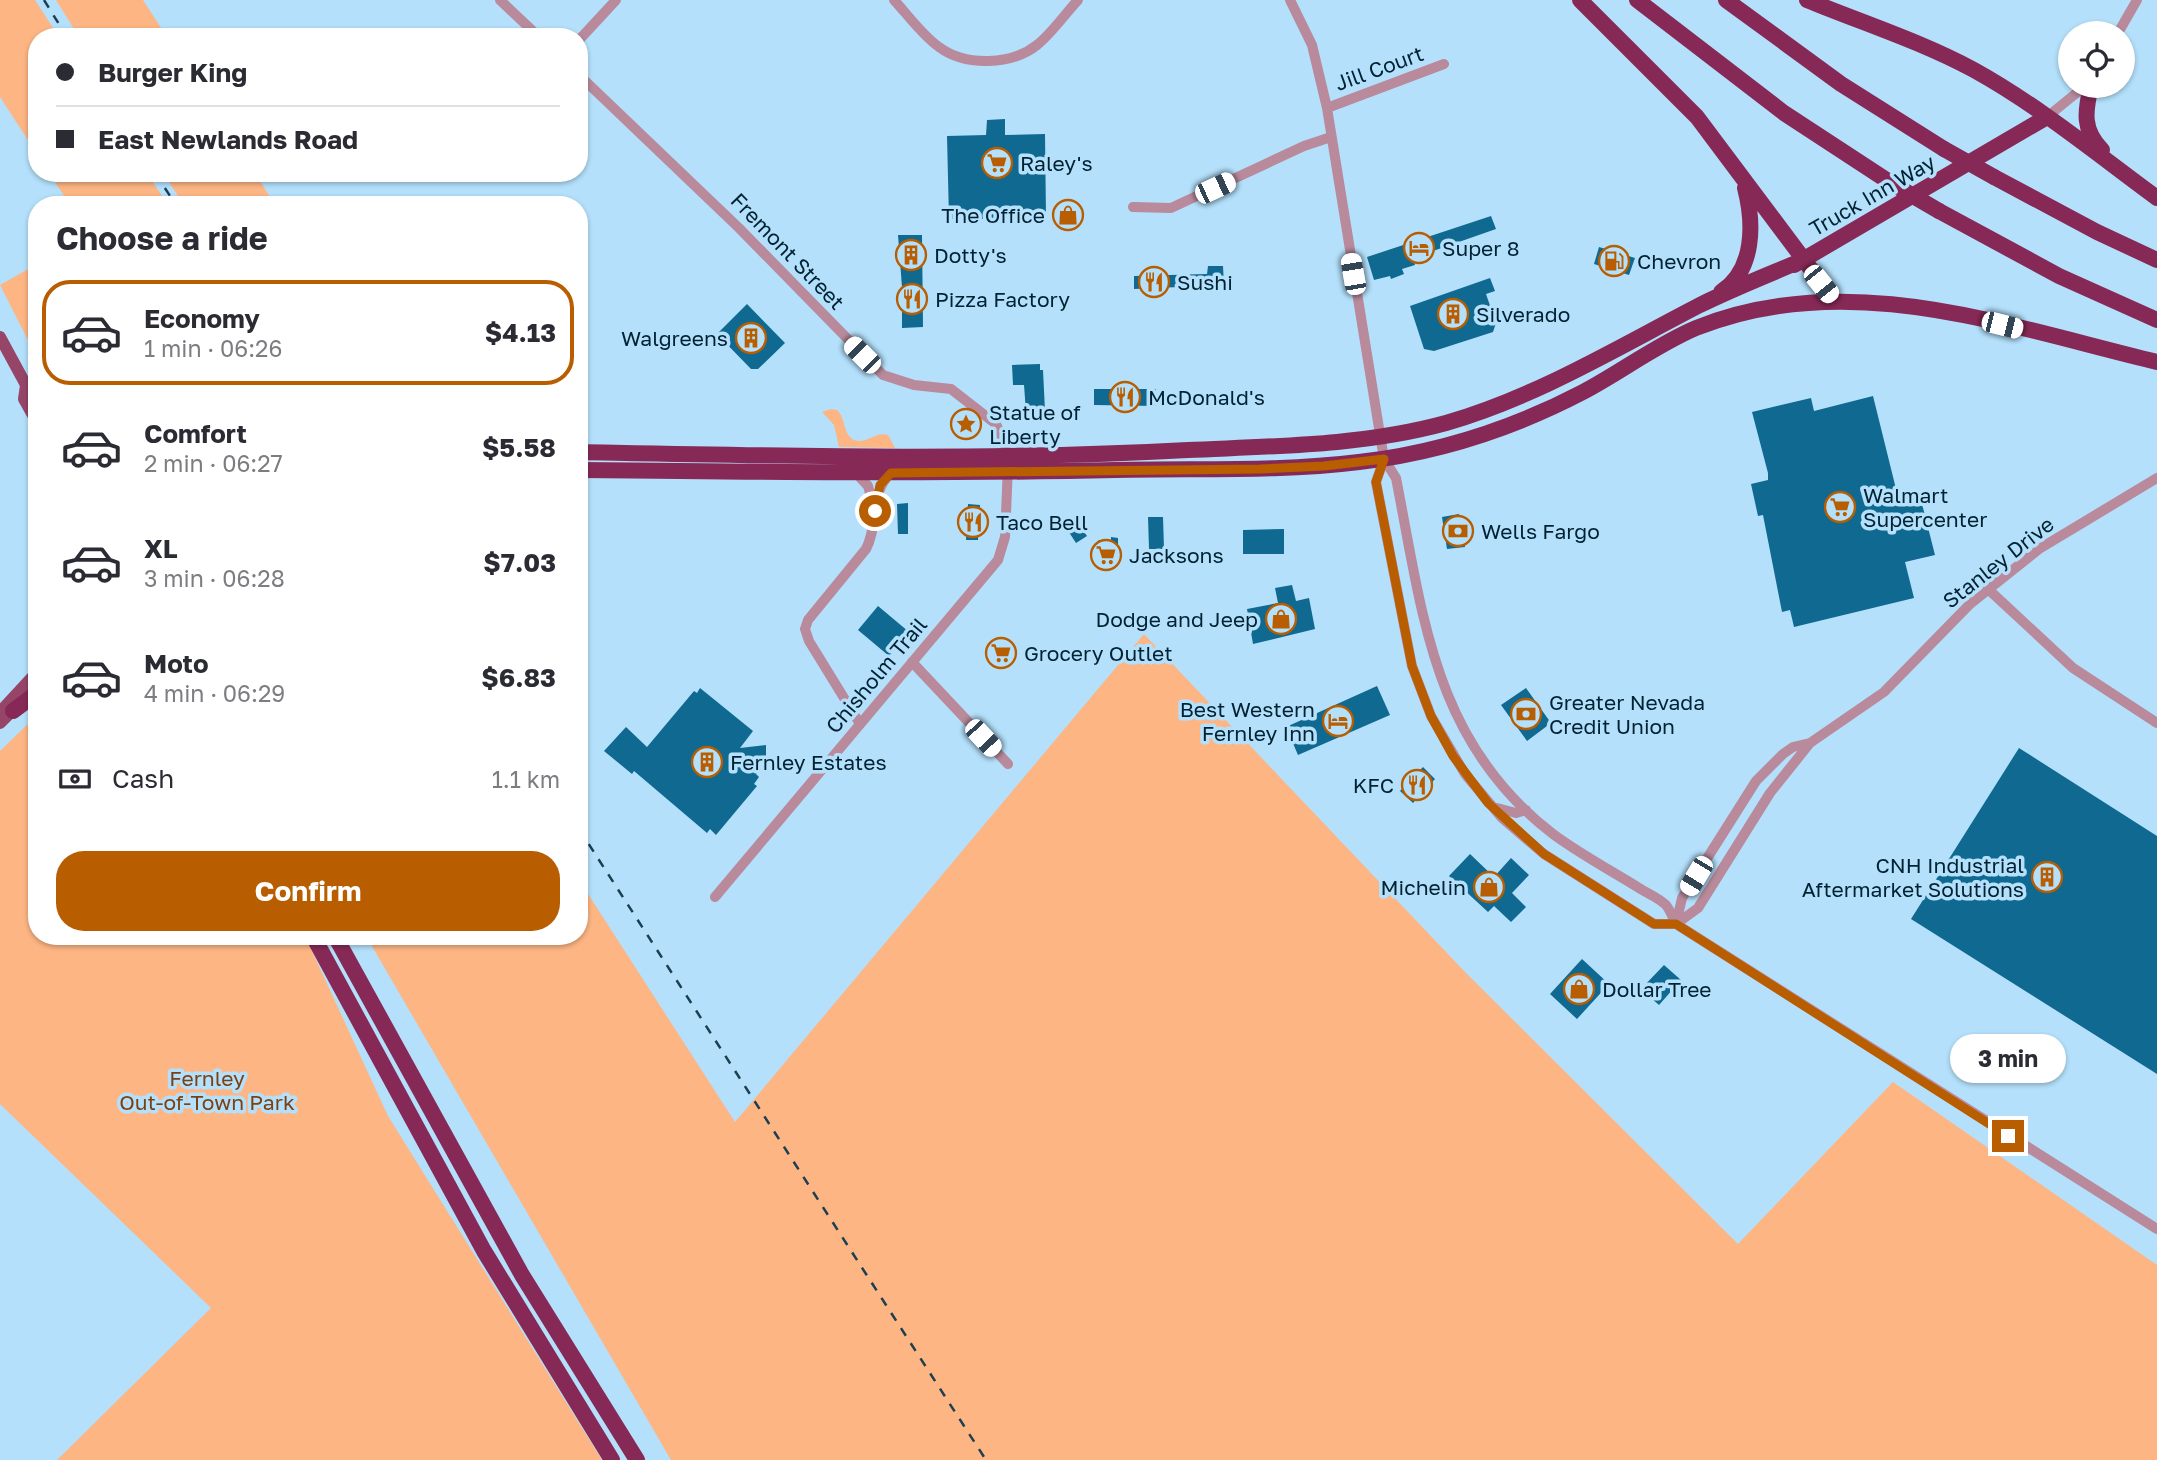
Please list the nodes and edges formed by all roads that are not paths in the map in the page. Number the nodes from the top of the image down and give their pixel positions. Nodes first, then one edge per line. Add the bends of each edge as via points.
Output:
1 (500, 0) edge
2 (616, 0) edge
3 (894, 0) edge
4 (1077, 0) edge
5 (1290, 0) edge
6 (1580, 0) edge
7 (1637, 0) edge
8 (1726, 0) edge
9 (1807, 0) edge
10 (2137, 0) edge
11 (2125, 21) edge
12 (530, 28) edge
13 (588, 30) edge
14 (1444, 64) dead end
15 (588, 84) edge
16 (2070, 98) edge
17 (2088, 98) edge
18 (1326, 108) junction
19 (2047, 117) junction
20 (1331, 137) junction
21 (1742, 179) junction
22 (2157, 191) edge
23 (2157, 198) edge
24 (1133, 207) dead end
25 (1803, 260) junction
26 (2157, 260) edge
27 (1834, 300) junction
28 (1703, 304) junction
29 (2157, 320) edge
30 (0, 337) edge
31 (1676, 337) junction
32 (2157, 362) edge
33 (28, 382) edge
34 (1381, 436) junction
35 (588, 453) edge
36 (1008, 455) junction
37 (1384, 459) junction
38 (588, 470) edge
39 (856, 473) junction
40 (891, 473) junction
41 (1008, 473) junction
42 (2157, 478) edge
43 (875, 511) junction
44 (1005, 537) joint
45 (1988, 589) junction
46 (912, 662) junction
47 (28, 683) edge
48 (28, 693) edge
49 (28, 698) edge
50 (6, 711) edge
51 (0, 723) edge
52 (2157, 723) edge
53 (860, 724) junction
54 (1810, 743) junction
55 (1008, 764) dead end
56 (1488, 803) junction
57 (1526, 810) junction
58 (715, 897) dead end
59 (1676, 924) junction
60 (317, 945) edge
61 (319, 945) edge
62 (340, 945) edge
63 (376, 1010) junction
64 (2157, 1229) edge
65 (528, 1284) junction
66 (554, 1368) junction
67 (601, 1404) junction
68 (612, 1460) edge
69 (637, 1460) edge

1 - 12 street
2 - 13 street
3 - 4 street via 940,48 968,60 1006,60 1039,44
5 - 18 street via 1312,45
6 - 21 highway via 1697,117
7 - 29 highway, bridge via 1784,113 1891,183 2059,276
8 - 26 highway, bridge via 1841,83 1944,149
9 - 19 highway via 1963,65
10 - 11 street
14 - 18 street, Jill Court
15 - 36 street, Fremont Street via 883,375 914,385 951,389 996,424
16 - 19 street, Truck Inn Way
17 - 22 highway via 2088,133 2101,149
18 - 20 street
19 - 23 highway
19 - 25 highway, Truck Inn Way
20 - 24 street via 1171,208
20 - 34 street
21 - 25 highway
21 - 28 highway via 1751,209 1747,255 1727,288
25 - 27 highway
25 - 28 highway
25 - 31 highway, Truck Inn Way
27 - 31 highway via 1763,308
27 - 32 highway via 1929,308
28 - 34 highway via 1529,394 1443,424
30 - 33 main road
31 - 37 highway via 1586,391 1527,418 1470,438
34 - 36 highway via 1293,446
34 - 37 street
35 - 36 highway
36 - 41 street, Fremont Street
37 - 41 highway via 1260,469
37 - 56 street via 1376,482 1412,666 1442,738
37 - 57 street via 1396,478 1432,655 1447,696 1477,752
38 - 39 highway
39 - 40 highway
39 - 43 street via 868,486
40 - 41 highway
40 - 43 street via 880,485
41 - 44 street, Fremont Street
42 - 45 street, Stanley Drive via 2039,549
43 - 53 street via 873,538 805,629
44 - 46 street, Chisholm Trail via 998,560
45 - 52 street via 2073,668
45 - 54 street, Stanley Drive via 1884,692
46 - 53 street, Chisholm Trail
46 - 55 street
47 - 50 main road
48 - 50 main road
49 - 50 highway
50 - 51 main road
53 - 58 street, Chisholm Trail
54 - 59 street, Stanley Drive via 1770,793 1698,908
54 - 59 street, Stanley Drive via 1783,754 1756,781 1682,898
56 - 57 street via 1505,812
56 - 59 street via 1558,864 1654,924
57 - 59 street via 1567,844 1666,905
59 - 64 street
60 - 66 highway
61 - 63 highway via 357,1000
62 - 63 highway
63 - 65 highway
65 - 66 highway via 528,1299 556,1354
65 - 67 highway
66 - 67 highway
66 - 68 highway
67 - 69 highway

